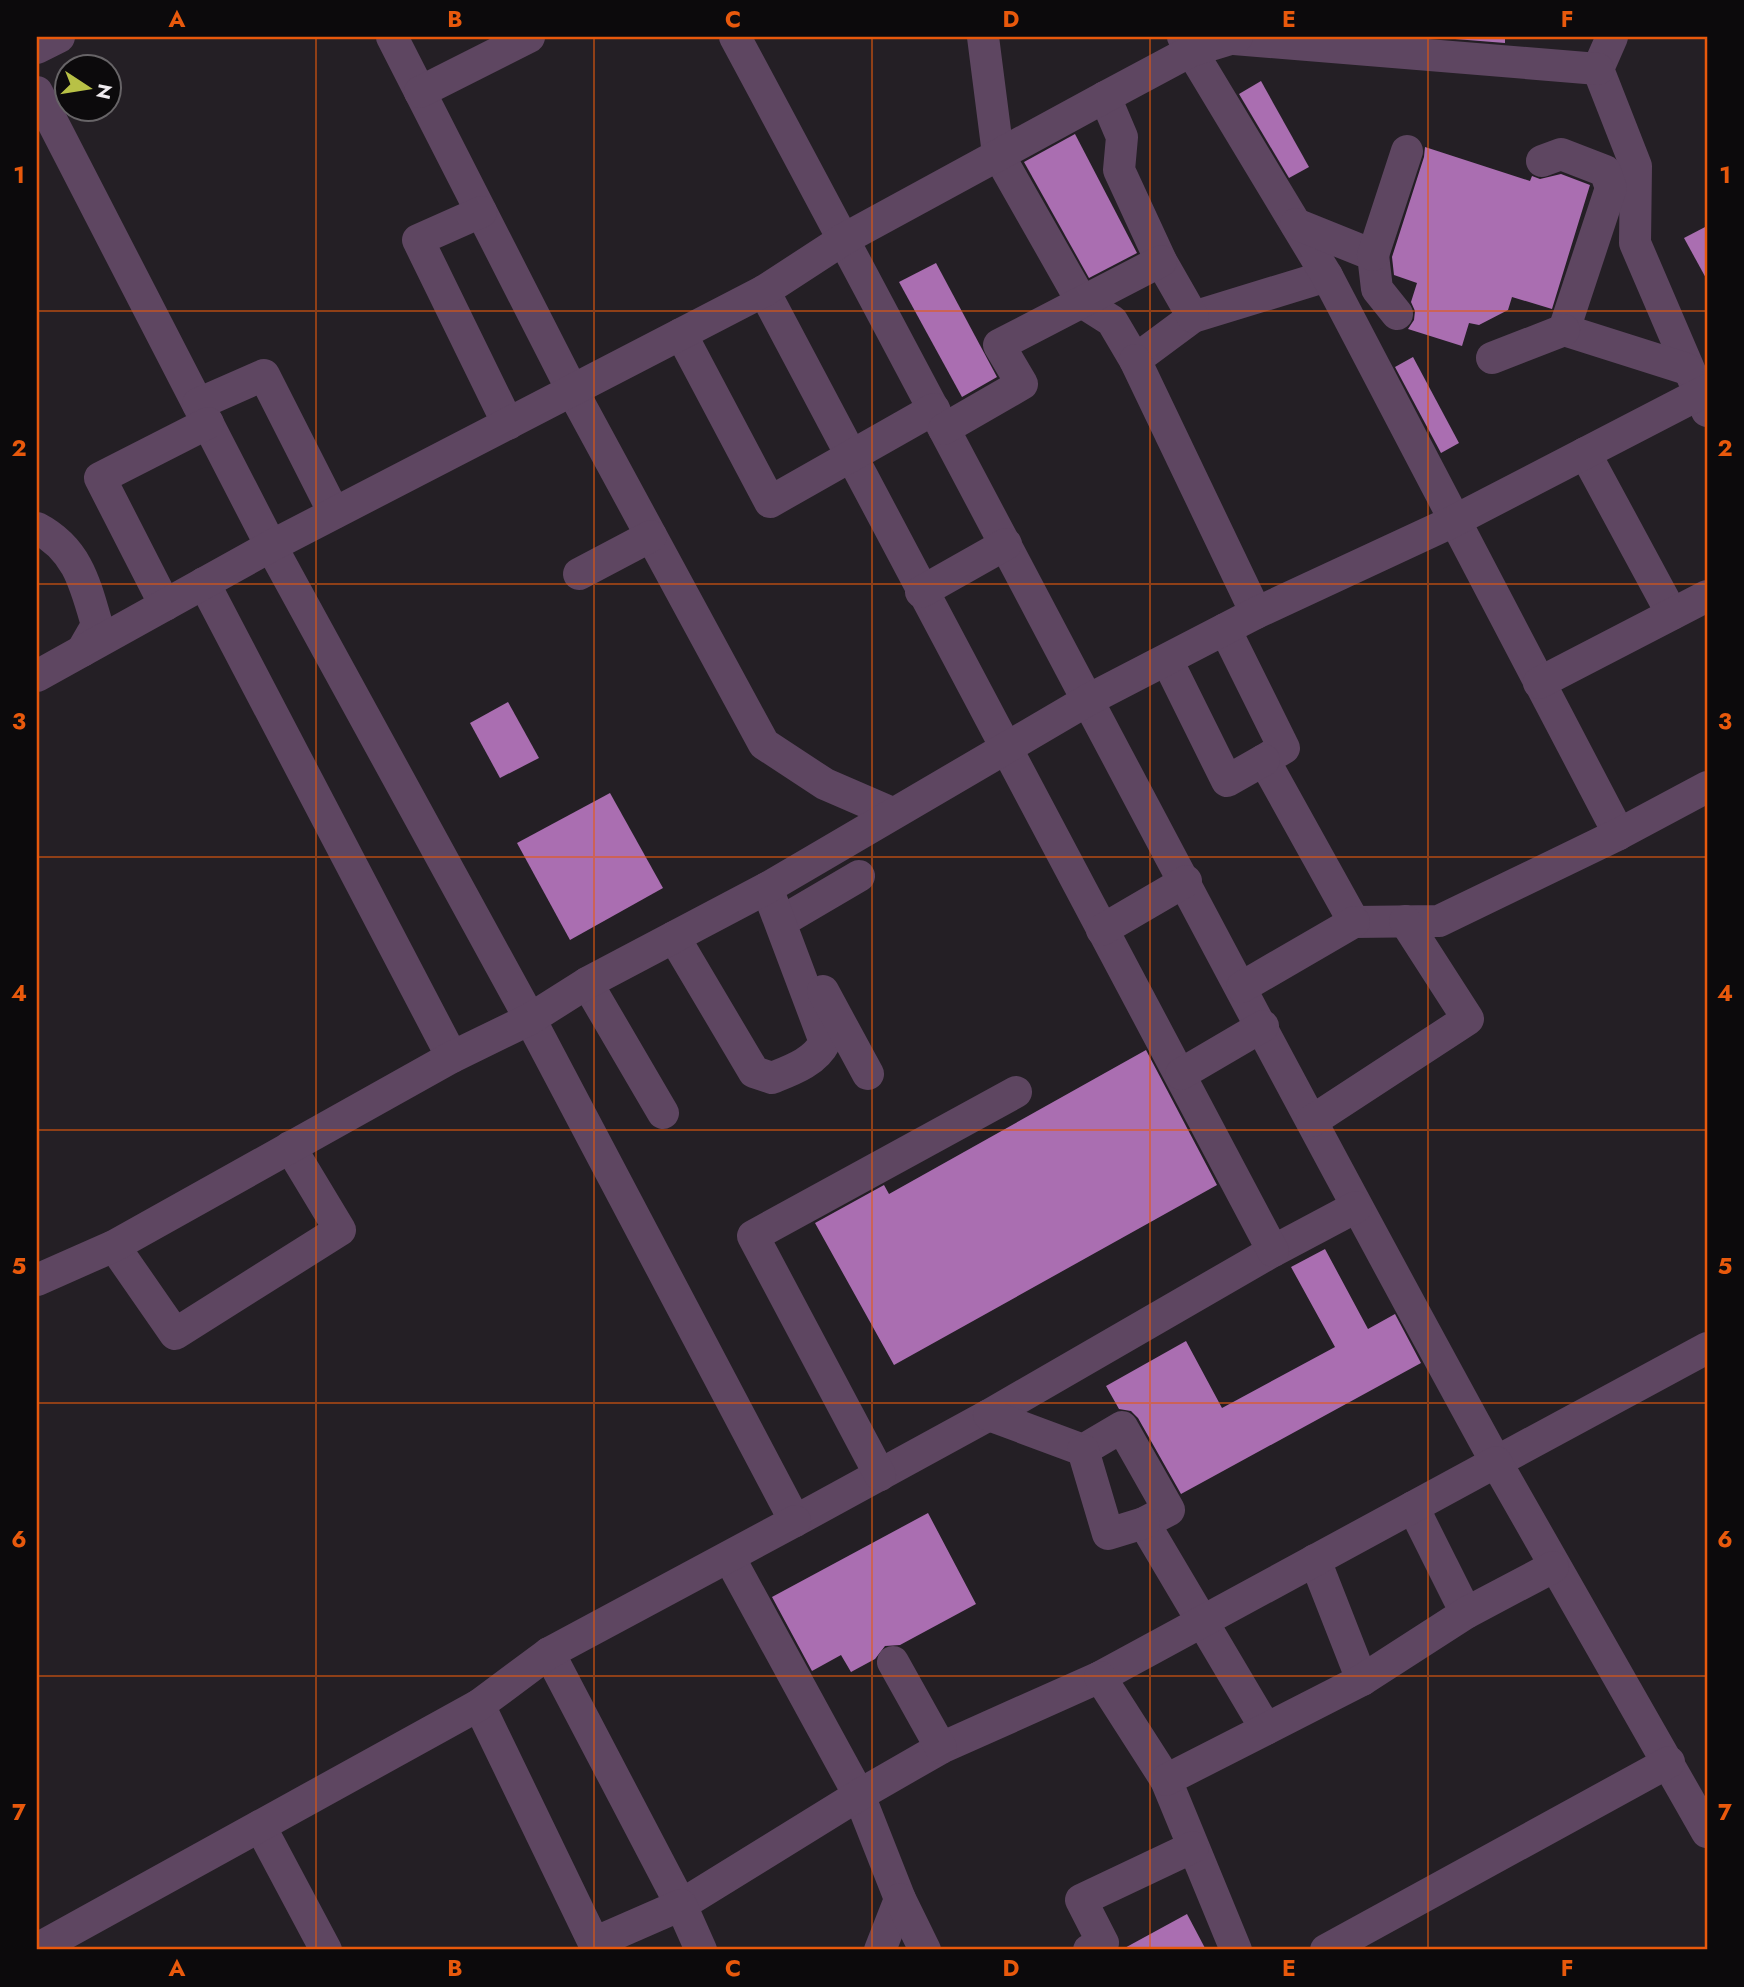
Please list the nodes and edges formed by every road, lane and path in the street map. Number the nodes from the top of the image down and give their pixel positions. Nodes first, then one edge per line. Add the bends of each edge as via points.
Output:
1 (392, 37) edge
2 (529, 37) edge
3 (735, 37) edge
4 (983, 37) edge
5 (1612, 37) edge
6 (1236, 38) edge
7 (1187, 44) edge
8 (1598, 69) junction
9 (37, 92) edge
10 (421, 92) junction
11 (1105, 97) junction
12 (1407, 151) dead end
13 (998, 154) junction
14 (1542, 161) dead end
15 (481, 212) junction
16 (1296, 224) junction
17 (844, 239) junction
18 (1373, 256) junction
19 (1161, 261) junction
20 (1327, 276) junction
21 (764, 291) junction
22 (1083, 302) junction
23 (1396, 314) dead end
24 (1193, 317) junction
25 (1564, 330) junction
26 (681, 334) junction
27 (1492, 358) dead end
28 (1135, 360) junction
29 (572, 390) junction
30 (1700, 391) edge
31 (203, 414) junction
32 (939, 419) junction
33 (508, 424) junction
34 (1584, 453) junction
35 (850, 457) junction
36 (334, 513) junction
37 (1454, 521) junction
38 (37, 528) edge
39 (651, 536) junction
40 (1006, 544) junction
41 (271, 546) junction
42 (579, 574) dead end
43 (204, 583) junction
44 (920, 592) junction
45 (1707, 596) edge
46 (165, 605) junction
47 (1256, 613) junction
48 (1672, 614) junction
49 (1224, 629) junction
50 (82, 651) junction
51 (1167, 660) junction
52 (37, 676) edge
53 (1539, 683) junction
54 (1088, 700) junction
55 (1009, 747) junction
56 (1264, 760) junction
57 (1707, 788) edge
58 (892, 813) junction
59 (1619, 834) junction
60 (859, 876) dead end
61 (1186, 881) junction
62 (767, 888) junction
63 (785, 920) junction
64 (1405, 921) junction
65 (1354, 922) junction
66 (1102, 930) junction
67 (674, 937) junction
68 (587, 983) junction
69 (1242, 986) junction
70 (530, 1019) junction
71 (1263, 1026) junction
72 (452, 1057) junction
73 (868, 1074) dead end
74 (1181, 1074) junction
75 (1016, 1092) dead end
76 (663, 1113) dead end
77 (1312, 1121) junction
78 (290, 1147) junction
79 (1356, 1207) junction
80 (114, 1246) junction
81 (1273, 1251) junction
82 (37, 1280) edge
83 (1707, 1348) edge
84 (989, 1415) junction
85 (1083, 1450) junction
86 (1496, 1462) junction
87 (880, 1475) junction
88 (1413, 1507) junction
89 (795, 1521) junction
90 (1144, 1523) junction
91 (729, 1557) junction
92 (1315, 1560) junction
93 (1553, 1567) junction
94 (1466, 1613) junction
95 (1202, 1622) junction
96 (549, 1653) junction
97 (893, 1662) dead end
98 (1100, 1677) junction
99 (1362, 1680) junction
100 (479, 1705) junction
101 (1266, 1729) junction
102 (941, 1748) junction
103 (1669, 1762) junction
104 (1166, 1780) junction
105 (859, 1795) junction
106 (260, 1826) junction
107 (1707, 1832) edge
108 (1193, 1847) junction
109 (900, 1899) junction
110 (681, 1905) junction
111 (37, 1950) edge
112 (326, 1950) edge
113 (701, 1950) edge
114 (880, 1950) edge
115 (925, 1950) edge
116 (1089, 1950) edge
117 (1236, 1950) edge
118 (1326, 1950) edge

1 - 10 lane
2 - 10 lane
3 - 17 lane
4 - 13 lane
5 - 8 lane
6 - 7 lane
6 - 8 lane
7 - 11 lane
7 - 16 lane
8 - 30 lane via 1636,166 1635,243
9 - 31 lane
10 - 15 lane
11 - 13 lane
11 - 19 lane via 1122,137 1118,170
12 - 18 lane
13 - 17 lane
13 - 22 lane
14 - 25 lane via 1561,154 1605,171 1611,188
15 - 29 lane
15 - 33 lane via 418,240
16 - 18 lane
16 - 20 lane
17 - 21 lane
17 - 32 lane
18 - 23 lane via 1377,289
19 - 22 lane
19 - 24 lane
20 - 24 lane
20 - 37 lane
21 - 26 lane
21 - 35 lane
22 - 28 lane via 1112,321
22 - 32 lane via 999,345 1022,384
24 - 28 lane
25 - 27 lane
25 - 30 lane
26 - 29 lane
26 - 35 lane via 770,502
28 - 47 lane
29 - 33 lane
29 - 39 lane
30 - 34 lane
31 - 36 lane via 264,375
31 - 41 lane
31 - 46 lane via 100,478
32 - 35 lane
32 - 40 lane
33 - 36 lane
34 - 37 lane
34 - 48 lane
35 - 44 lane
36 - 41 lane
37 - 47 lane
37 - 53 lane
38 - 50 lane via 60,540 85,583 97,625
39 - 42 lane
39 - 58 lane via 764,744 825,784
40 - 44 lane
40 - 54 lane
41 - 43 lane
41 - 70 lane
43 - 46 lane
43 - 72 lane
44 - 55 lane
45 - 48 lane
46 - 50 lane
47 - 49 lane
48 - 53 lane
49 - 51 lane
49 - 56 lane via 1284,748
50 - 52 lane
51 - 54 lane
51 - 56 lane via 1227,781
53 - 59 lane
54 - 55 lane
54 - 61 lane
55 - 58 lane
55 - 66 lane
56 - 65 lane
57 - 59 lane
58 - 62 lane
59 - 64 lane via 1439,921
60 - 63 lane
61 - 66 lane
61 - 69 lane
62 - 63 lane
62 - 67 lane
62 - 67 lane via 825,1042 819,1054 794,1070 772,1078 754,1072
63 - 73 lane
64 - 65 lane
64 - 77 lane via 1468,1018
65 - 69 lane
66 - 74 lane
67 - 68 lane
68 - 70 lane
68 - 76 lane
69 - 71 lane
70 - 72 lane
70 - 89 lane
71 - 74 lane
71 - 77 lane
72 - 78 lane
74 - 81 lane
75 - 87 lane via 753,1236
77 - 79 lane
78 - 80 lane
78 - 80 lane via 340,1230 174,1334
79 - 81 lane
79 - 86 lane
80 - 82 lane
81 - 84 lane
83 - 86 lane
84 - 85 lane
84 - 87 lane
85 - 90 lane via 1108,1534
85 - 90 lane via 1122,1427 1169,1510
86 - 88 lane
86 - 93 lane
87 - 89 lane
88 - 92 lane
88 - 94 lane
89 - 91 lane
90 - 95 lane
91 - 96 lane
91 - 105 lane
92 - 95 lane
92 - 99 lane
93 - 94 lane
93 - 103 lane
94 - 99 lane
95 - 98 lane
95 - 101 lane
96 - 100 lane
96 - 110 lane
97 - 102 lane
98 - 102 lane
98 - 104 lane
99 - 101 lane
100 - 106 lane
100 - 110 lane via 594,1943
101 - 104 lane
102 - 105 lane
103 - 107 lane
103 - 118 lane
104 - 108 lane
105 - 109 lane
105 - 110 lane
106 - 111 lane
106 - 112 lane
108 - 116 lane via 1081,1900 1103,1943
108 - 117 lane
109 - 114 lane
109 - 115 lane
110 - 113 lane

